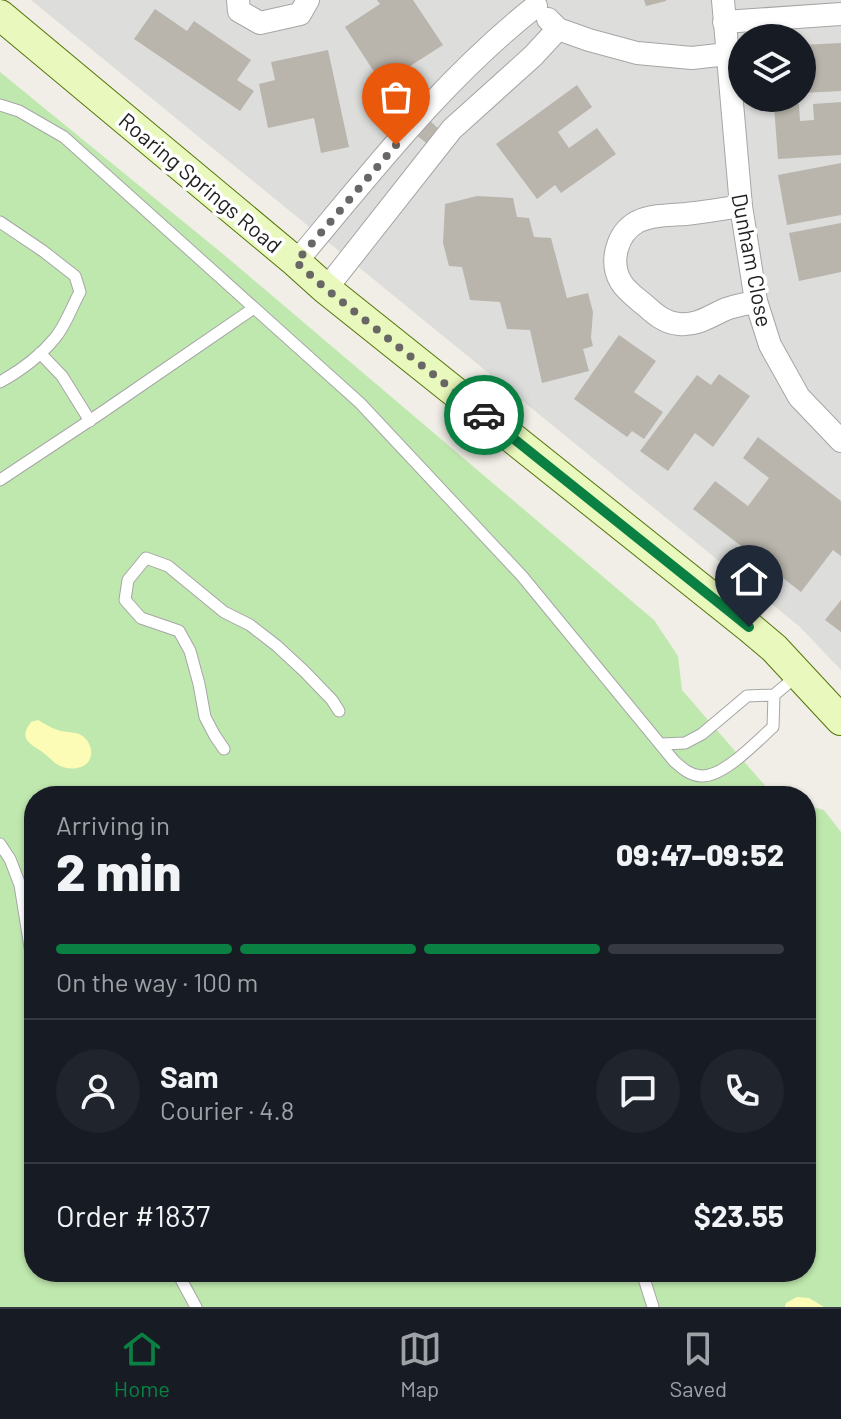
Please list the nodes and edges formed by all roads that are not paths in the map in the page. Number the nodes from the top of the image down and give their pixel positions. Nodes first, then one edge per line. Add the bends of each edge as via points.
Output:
1 (238, 0) edge
2 (308, 0) edge
3 (534, 3) edge
4 (723, 11) edge
5 (841, 14) edge
6 (0, 15) edge
7 (558, 29) junction
8 (727, 54) junction
9 (0, 105) edge
10 (741, 206) junction
11 (0, 222) edge
12 (296, 262) junction
13 (326, 289) junction
14 (756, 301) junction
15 (254, 308) junction
16 (40, 353) junction
17 (0, 382) edge
18 (90, 421) junction
19 (841, 441) edge
20 (0, 480) edge
21 (799, 674) junction
22 (774, 695) junction
23 (339, 711) dead end
24 (841, 720) edge
25 (662, 744) junction
26 (224, 749) dead end
27 (0, 844) edge
28 (24, 910) edge
29 (182, 1282) edge
30 (645, 1282) edge
31 (196, 1307) edge
32 (653, 1307) edge

1 - 2 street via 239,11 260,23 300,14
3 - 7 street
3 - 12 street via 433,101
4 - 5 street
4 - 8 street, Dunham Close
6 - 12 street, Roaring Springs Road
7 - 8 street via 637,53 692,58
7 - 13 street via 452,129
8 - 10 street, Dunham Close
9 - 15 lane via 64,137
10 - 14 street, Dunham Close
10 - 14 street via 636,223 618,244 616,270 621,283 642,303 678,324 693,324
11 - 16 lane via 75,276 80,292 57,335
12 - 13 street, Roaring Springs Road
13 - 21 street, Roaring Springs Road via 730,611
14 - 19 street, Dunham Close via 770,345 799,397
15 - 18 lane
15 - 25 lane via 360,403 468,518
16 - 17 lane
16 - 18 lane via 62,376
18 - 20 lane
21 - 22 lane
21 - 24 street, Roaring Springs Road
22 - 25 lane via 747,696 702,734 685,743
22 - 25 lane via 773,727 718,772 702,776 684,771
23 - 26 lane via 277,646 168,566 146,558 128,580 125,600 141,618 179,631 190,651 205,717
27 - 28 lane via 20,885
29 - 31 lane
30 - 32 lane

